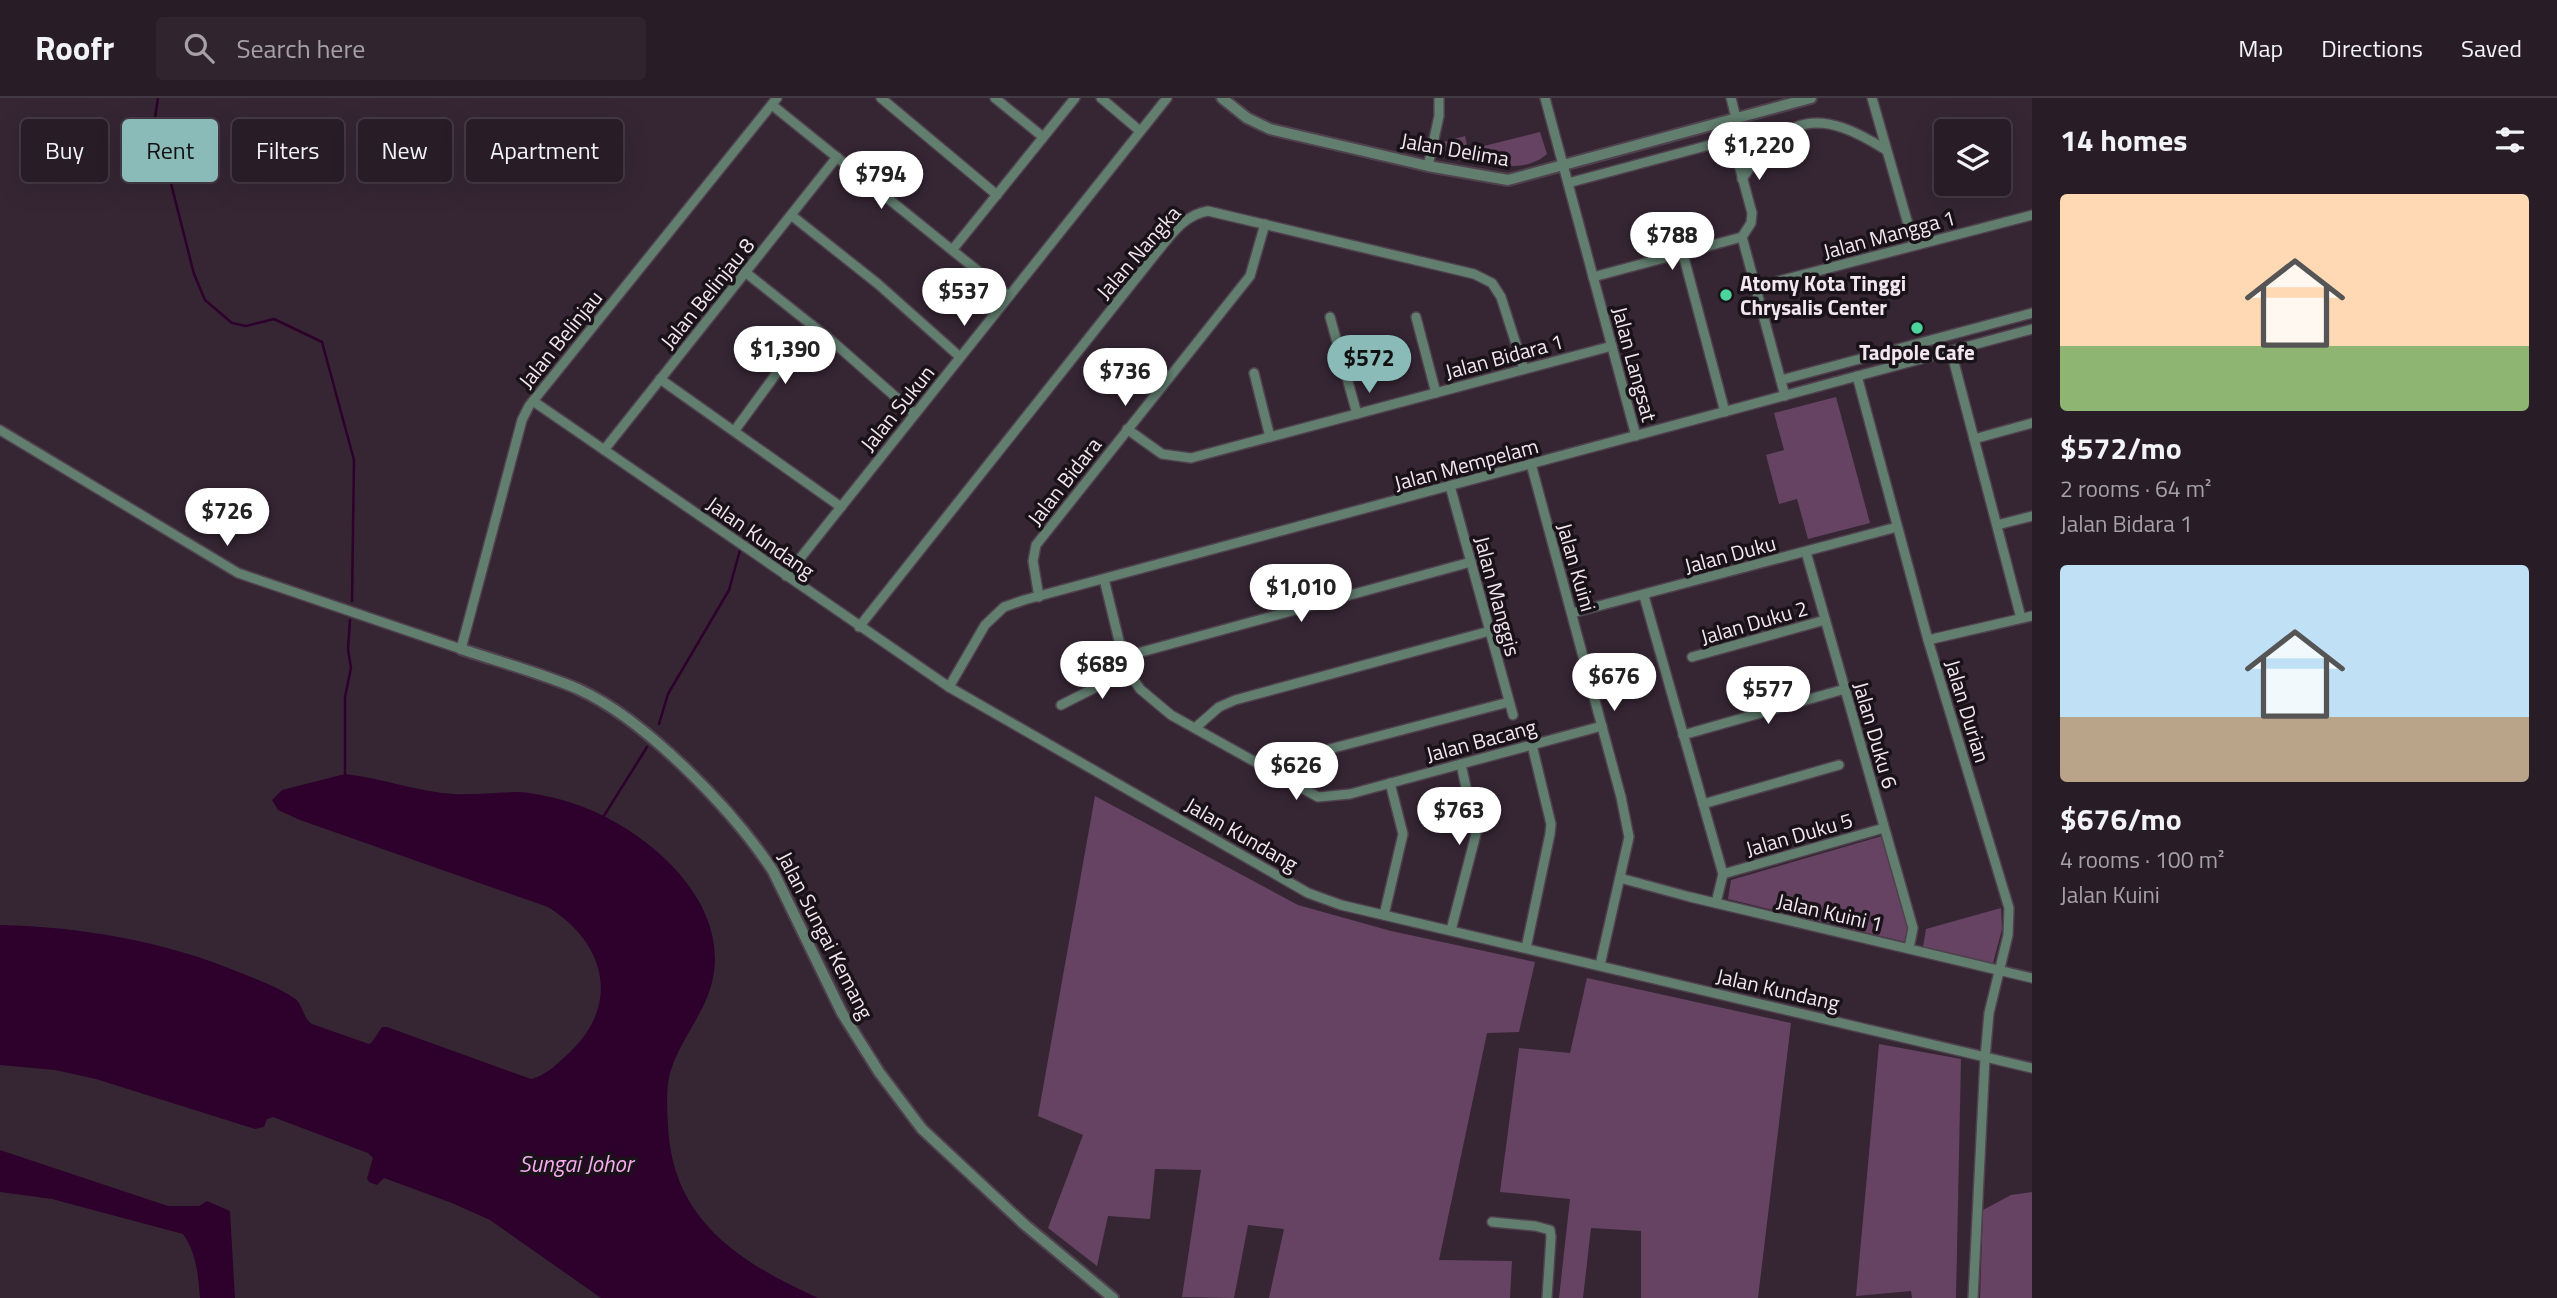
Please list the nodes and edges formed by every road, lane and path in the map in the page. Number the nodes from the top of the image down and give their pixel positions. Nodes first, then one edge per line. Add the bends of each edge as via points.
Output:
1 (881, 98) edge
2 (995, 98) edge
3 (1075, 98) edge
4 (1101, 98) edge
5 (1167, 98) edge
6 (1222, 98) edge
7 (1439, 98) edge
8 (1545, 98) edge
9 (1731, 98) edge
10 (1811, 98) edge
11 (1871, 98) edge
12 (774, 101) edge
13 (1732, 120) junction
14 (1140, 131) junction
15 (1043, 137) junction
16 (1732, 139) junction
17 (1886, 150) junction
18 (837, 157) junction
19 (1428, 166) junction
20 (1563, 166) junction
21 (1742, 179) junction
22 (1568, 183) junction
23 (997, 195) junction
24 (791, 215) junction
25 (2032, 215) edge
26 (1265, 224) junction
27 (1742, 237) junction
28 (1914, 245) junction
29 (953, 249) junction
30 (1683, 254) junction
31 (746, 272) junction
32 (1593, 277) junction
33 (1756, 288) junction
34 (1009, 296) junction
35 (2032, 313) edge
36 (1330, 317) dead end
37 (1416, 317) dead end
38 (812, 325) junction
39 (2032, 329) edge
40 (1612, 346) junction
41 (1951, 351) junction
42 (960, 357) junction
43 (1524, 369) junction
44 (1254, 373) dead end
45 (1857, 376) junction
46 (660, 379) junction
47 (1781, 380) junction
48 (1436, 393) junction
49 (1785, 396) junction
50 (533, 401) junction
51 (1725, 412) junction
52 (915, 414) junction
53 (1357, 414) junction
54 (2032, 423) edge
55 (1128, 429) junction
56 (0, 430) edge
57 (735, 430) junction
58 (1636, 436) junction
59 (1270, 437) junction
60 (1974, 439) junction
61 (604, 450) junction
62 (1531, 464) junction
63 (1450, 486) junction
64 (841, 507) junction
65 (2032, 516) edge
66 (1997, 525) junction
67 (1897, 527) junction
68 (1806, 551) junction
69 (1471, 562) junction
70 (786, 576) junction
71 (1104, 579) junction
72 (1644, 596) junction
73 (1039, 597) junction
74 (1572, 613) junction
75 (2032, 616) edge
76 (2021, 618) junction
77 (1825, 620) junction
78 (859, 627) junction
79 (1490, 631) junction
80 (1928, 640) junction
81 (461, 649) junction
82 (1123, 657) junction
83 (1692, 657) dead end
84 (1128, 670) junction
85 (949, 687) junction
86 (1845, 689) junction
87 (1509, 702) junction
88 (1061, 705) dead end
89 (1513, 715) dead end
90 (1602, 726) junction
91 (1195, 728) junction
92 (1683, 735) junction
93 (1532, 745) junction
94 (1461, 764) junction
95 (1839, 765) dead end
96 (1390, 783) junction
97 (1295, 784) junction
98 (1703, 804) junction
99 (1884, 828) junction
100 (1723, 874) junction
101 (1620, 878) junction
102 (1717, 903) junction
103 (1384, 915) junction
104 (1451, 930) junction
105 (1526, 948) junction
106 (1909, 948) junction
107 (1600, 965) junction
108 (2000, 970) junction
109 (2032, 978) edge
110 (1985, 1058) junction
111 (2032, 1068) edge
112 (1492, 1222) dead end
113 (1113, 1298) edge
114 (1547, 1298) edge
115 (1973, 1298) edge

1 - 23 street
2 - 15 street
3 - 15 street
4 - 14 street
5 - 14 street, Jalan Sukun
6 - 19 street, Jalan Delima via 1270,130
7 - 19 street
8 - 20 street, Jalan Langsat
9 - 13 street
10 - 13 street, Jalan Delima
11 - 17 street
12 - 18 street
12 - 50 street, Jalan Belinjau
13 - 16 street
13 - 20 street, Jalan Delima
14 - 34 street, Jalan Sukun
15 - 23 street
16 - 21 street
16 - 22 street
17 - 21 street via 1849,128 1805,125 1767,145
17 - 28 street
18 - 24 street, Jalan Belinjau 8
18 - 29 street
19 - 20 street, Jalan Delima via 1508,180
20 - 22 street, Jalan Langsat
21 - 27 street via 1752,213
22 - 32 street, Jalan Langsat
23 - 29 street
24 - 31 street, Jalan Belinjau 8
24 - 42 street
25 - 28 street, Jalan Mangga 1
26 - 43 street, Jalan Nangka via 1474,274 1492,283 1501,296
26 - 55 street, Jalan Bidara via 1250,276
26 - 78 street, Jalan Nangka via 1208,211 1186,219
27 - 30 street
27 - 33 street
28 - 33 street, Jalan Mangga 1
29 - 34 street
30 - 32 street
30 - 51 street
31 - 38 street
31 - 46 street, Jalan Belinjau 8
32 - 40 street, Jalan Langsat
33 - 47 street
34 - 42 street, Jalan Sukun
35 - 47 street
36 - 53 street
37 - 48 street
38 - 52 street
38 - 57 street
39 - 41 street, Jalan Mempelam
40 - 43 street, Jalan Bidara 1
40 - 58 street, Jalan Langsat
41 - 45 street, Jalan Mempelam
41 - 60 street
42 - 52 street, Jalan Sukun
43 - 48 street, Jalan Bidara 1
44 - 59 street
45 - 49 street, Jalan Mempelam
45 - 67 street, Jalan Durian
46 - 57 street
46 - 61 street, Jalan Belinjau 8
47 - 49 street
48 - 53 street, Jalan Bidara 1
49 - 51 street, Jalan Mempelam
50 - 61 street, Jalan Kundang
50 - 81 street, Jalan Belinjau via 522,420
51 - 58 street, Jalan Mempelam
52 - 64 street, Jalan Sukun
53 - 59 street, Jalan Bidara 1
54 - 60 street
55 - 59 street, Jalan Bidara 1 via 1162,454 1191,458
55 - 73 street, Jalan Bidara via 1036,545 1033,561
56 - 81 street via 238,573
57 - 64 street
58 - 62 street, Jalan Mempelam
60 - 66 street
61 - 70 street, Jalan Kundang
62 - 63 street, Jalan Mempelam
62 - 74 street, Jalan Kuini
63 - 69 street, Jalan Manggis
63 - 71 street, Jalan Mempelam
64 - 70 street, Jalan Sukun
65 - 66 street
66 - 76 street
67 - 68 street, Jalan Duku
67 - 80 street, Jalan Durian
68 - 72 street, Jalan Duku
68 - 77 street, Jalan Duku 6
69 - 79 street, Jalan Manggis
69 - 82 street
70 - 78 street, Jalan Kundang
71 - 73 street, Jalan Mempelam
71 - 82 street, Jalan Bacang
72 - 74 street, Jalan Duku
72 - 92 street
73 - 85 street, Jalan Mempelam via 1004,607 985,625
74 - 90 street, Jalan Kuini
75 - 76 street
76 - 80 street
77 - 83 street, Jalan Duku 2
77 - 86 street, Jalan Duku 6
78 - 85 street, Jalan Kundang
79 - 87 street, Jalan Manggis
79 - 91 street via 1235,700 1219,706
80 - 108 street, Jalan Durian via 2009,908
81 - 113 street, Jalan Sungai Kemang via 578,689 610,706 708,791 774,871 842,1013 922,1129 1025,1225
82 - 84 street, Jalan Bacang
84 - 88 street
84 - 91 street, Jalan Bacang via 1140,689
85 - 103 street, Jalan Kundang via 1308,893
86 - 92 street
86 - 99 street, Jalan Duku 6
87 - 89 street, Jalan Manggis
87 - 97 street via 1322,751 1310,760
90 - 93 street, Jalan Bacang
90 - 101 street, Jalan Kuini via 1629,837
91 - 97 street, Jalan Bacang
92 - 98 street
93 - 94 street, Jalan Bacang
93 - 105 street via 1551,824
94 - 96 street, Jalan Bacang
94 - 104 street via 1476,834
95 - 98 street
96 - 97 street, Jalan Bacang via 1318,797
96 - 103 street via 1403,834
98 - 100 street
99 - 100 street, Jalan Duku 5
99 - 106 street, Jalan Duku 6 via 1913,928
100 - 102 street
101 - 102 street, Jalan Kuini 1
101 - 107 street, Jalan Kuini
102 - 106 street, Jalan Kuini 1
103 - 104 street, Jalan Kundang
104 - 105 street, Jalan Kundang
105 - 107 street, Jalan Kundang
106 - 108 street, Jalan Kuini 1
107 - 110 street, Jalan Kundang
108 - 109 street, Jalan Kuini 1
108 - 110 street, Jalan Durian via 1989,1013
110 - 111 street, Jalan Kundang
110 - 115 street, Jalan Durian
112 - 114 street via 1550,1230

